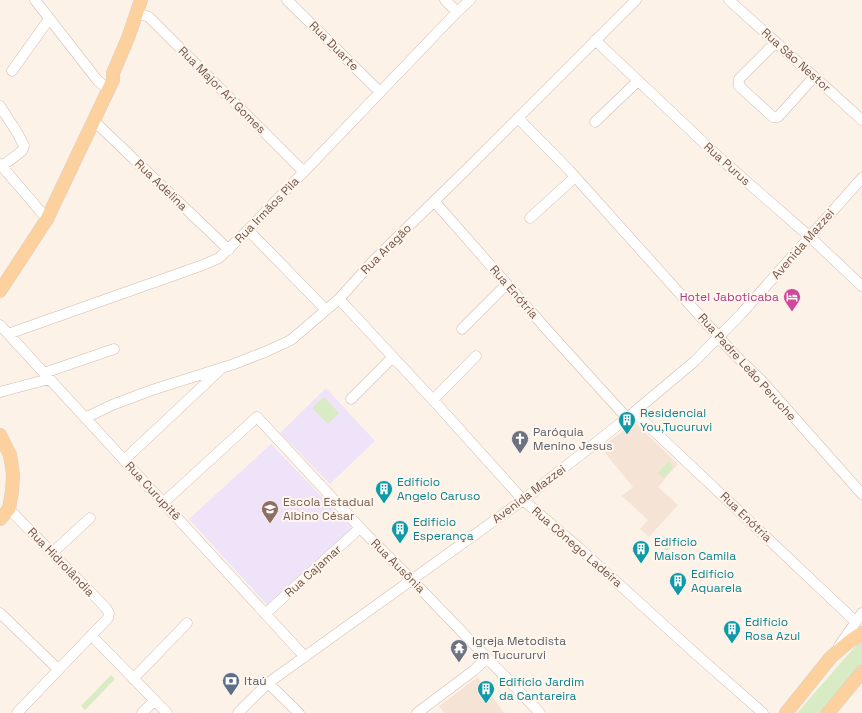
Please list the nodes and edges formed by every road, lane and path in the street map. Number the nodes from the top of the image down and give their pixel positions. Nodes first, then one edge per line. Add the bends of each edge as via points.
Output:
1 (35, 0) edge
2 (142, 0) edge
3 (149, 0) edge
4 (287, 0) edge
5 (445, 0) edge
6 (470, 0) edge
7 (636, 0) edge
8 (729, 0) edge
9 (457, 12) junction
10 (141, 14) junction
11 (49, 19) junction
12 (595, 40) junction
13 (776, 42) junction
14 (12, 70) dead end
15 (814, 77) junction
16 (638, 80) junction
17 (110, 84) junction
18 (380, 92) junction
19 (0, 106) edge
20 (518, 118) junction
21 (93, 120) junction
22 (862, 120) edge
23 (595, 122) dead end
24 (1, 165) edge
25 (304, 172) junction
26 (575, 177) junction
27 (862, 178) edge
28 (434, 201) junction
29 (530, 218) dead end
30 (47, 219) junction
31 (248, 230) junction
32 (810, 237) junction
33 (229, 250) junction
34 (507, 284) junction
35 (862, 286) edge
36 (0, 291) edge
37 (339, 299) junction
38 (326, 310) junction
39 (0, 326) edge
40 (462, 329) dead end
41 (8, 334) junction
42 (720, 337) junction
43 (114, 349) dead end
44 (476, 356) dead end
45 (393, 358) junction
46 (222, 367) junction
47 (47, 376) junction
48 (0, 392) edge
49 (351, 399) dead end
50 (433, 400) junction
51 (631, 415) junction
52 (85, 418) junction
53 (0, 435) edge
54 (124, 460) junction
55 (862, 494) edge
56 (523, 500) junction
57 (164, 503) junction
58 (9, 509) junction
59 (90, 518) dead end
60 (0, 519) edge
61 (360, 528) junction
62 (52, 553) junction
63 (412, 580) junction
64 (0, 613) edge
65 (265, 614) junction
66 (187, 623) dead end
67 (861, 627) edge
68 (92, 636) junction
69 (305, 657) junction
70 (487, 658) junction
71 (58, 669) junction
72 (862, 672) edge
73 (133, 679) junction
74 (268, 683) junction
75 (154, 701) junction
76 (16, 713) edge
77 (142, 713) edge
78 (167, 713) edge
79 (238, 713) edge
80 (299, 713) edge
81 (417, 713) edge
82 (540, 713) edge
83 (763, 713) edge
84 (786, 713) edge
85 (828, 713) edge

1 - 11 street
2 - 10 main road
3 - 10 main road
4 - 18 street, Rua Duarte
5 - 9 street
6 - 9 street, Rua Irmãos Pìla
7 - 12 street, Rua Aragão
8 - 13 street, Rua São Nestor
9 - 18 street, Rua Irmãos Pìla
10 - 17 main road via 120,76
10 - 25 street, Rua Major Ari Gomes via 149,17
11 - 14 street
11 - 17 street via 98,81
12 - 16 street, Rua Purus
12 - 20 street, Rua Aragão
13 - 15 street, Rua São Nestor
13 - 15 street via 739,79 739,86 773,117 778,117
15 - 22 street, Rua São Nestor
16 - 23 street
16 - 32 street, Rua Purus via 717,156
17 - 21 main road
18 - 25 street, Rua Irmãos Pìla
19 - 24 street via 24,146 22,151
20 - 26 street, Rua Padre Leão Peruche
20 - 28 street, Rua Aragão
21 - 30 main road
21 - 33 street, Rua Adelina
24 - 30 street
25 - 31 street, Rua Irmãos Pìla
26 - 29 street
26 - 42 street, Rua Padre Leão Peruche
27 - 32 street, Avenida Mazzei
28 - 34 street, Rua Enótria
28 - 37 street, Rua Aragão
30 - 36 main road
31 - 33 street, Rua Irmãos Pìla
31 - 38 street
32 - 35 street, Rua Purus
32 - 42 street, Avenida Mazzei
33 - 41 street, Rua Irmãos Pìla via 203,266
34 - 40 street
34 - 51 street, Rua Enótria via 548,331
37 - 38 street, Rua Aragão
37 - 45 street, Rua Cônego Ladeira
38 - 46 street, Rua Aragão via 291,340
39 - 41 street, Rua Curupitê
41 - 47 street, Rua Curupitê
42 - 51 street, Avenida Mazzei
42 - 55 street, Rua Padre Leão Peruche
43 - 47 street
44 - 50 street
45 - 49 street
45 - 50 street, Rua Cônego Ladeira
46 - 52 street, Rua Aragão via 152,390
46 - 54 street
47 - 48 street
47 - 52 street, Rua Curupitê
50 - 56 street, Rua Cônego Ladeira
51 - 56 street, Avenida Mazzei
51 - 67 street, Rua Enótria via 664,441 737,508
52 - 54 street, Rua Curupitê
53 - 58 main road via 10,455 13,474
54 - 57 street, Rua Curupitê
56 - 63 street, Avenida Mazzei
56 - 83 street, Rua Cônego Ladeira
57 - 61 street, Rua Ausônia via 257,417
57 - 65 street, Rua Curupitê
58 - 60 main road
58 - 62 street, Rua Hidrolândia
59 - 62 street
61 - 63 street, Rua Ausônia
61 - 65 street, Rua Cajamar
62 - 68 street, Rua Hidrolândia via 109,614
63 - 69 street, Avenida Mazzei
63 - 70 street, Rua Ausônia
64 - 71 street
65 - 69 street, Rua Curupitê
66 - 73 street
67 - 84 main road via 831,657
68 - 71 street
68 - 73 street
69 - 74 street, Avenida Mazzei
70 - 81 street
70 - 82 street, Rua Ausônia
71 - 76 street
72 - 85 main road
73 - 75 street
74 - 79 street, Avenida Mazzei
74 - 80 street
75 - 77 street
75 - 78 street

